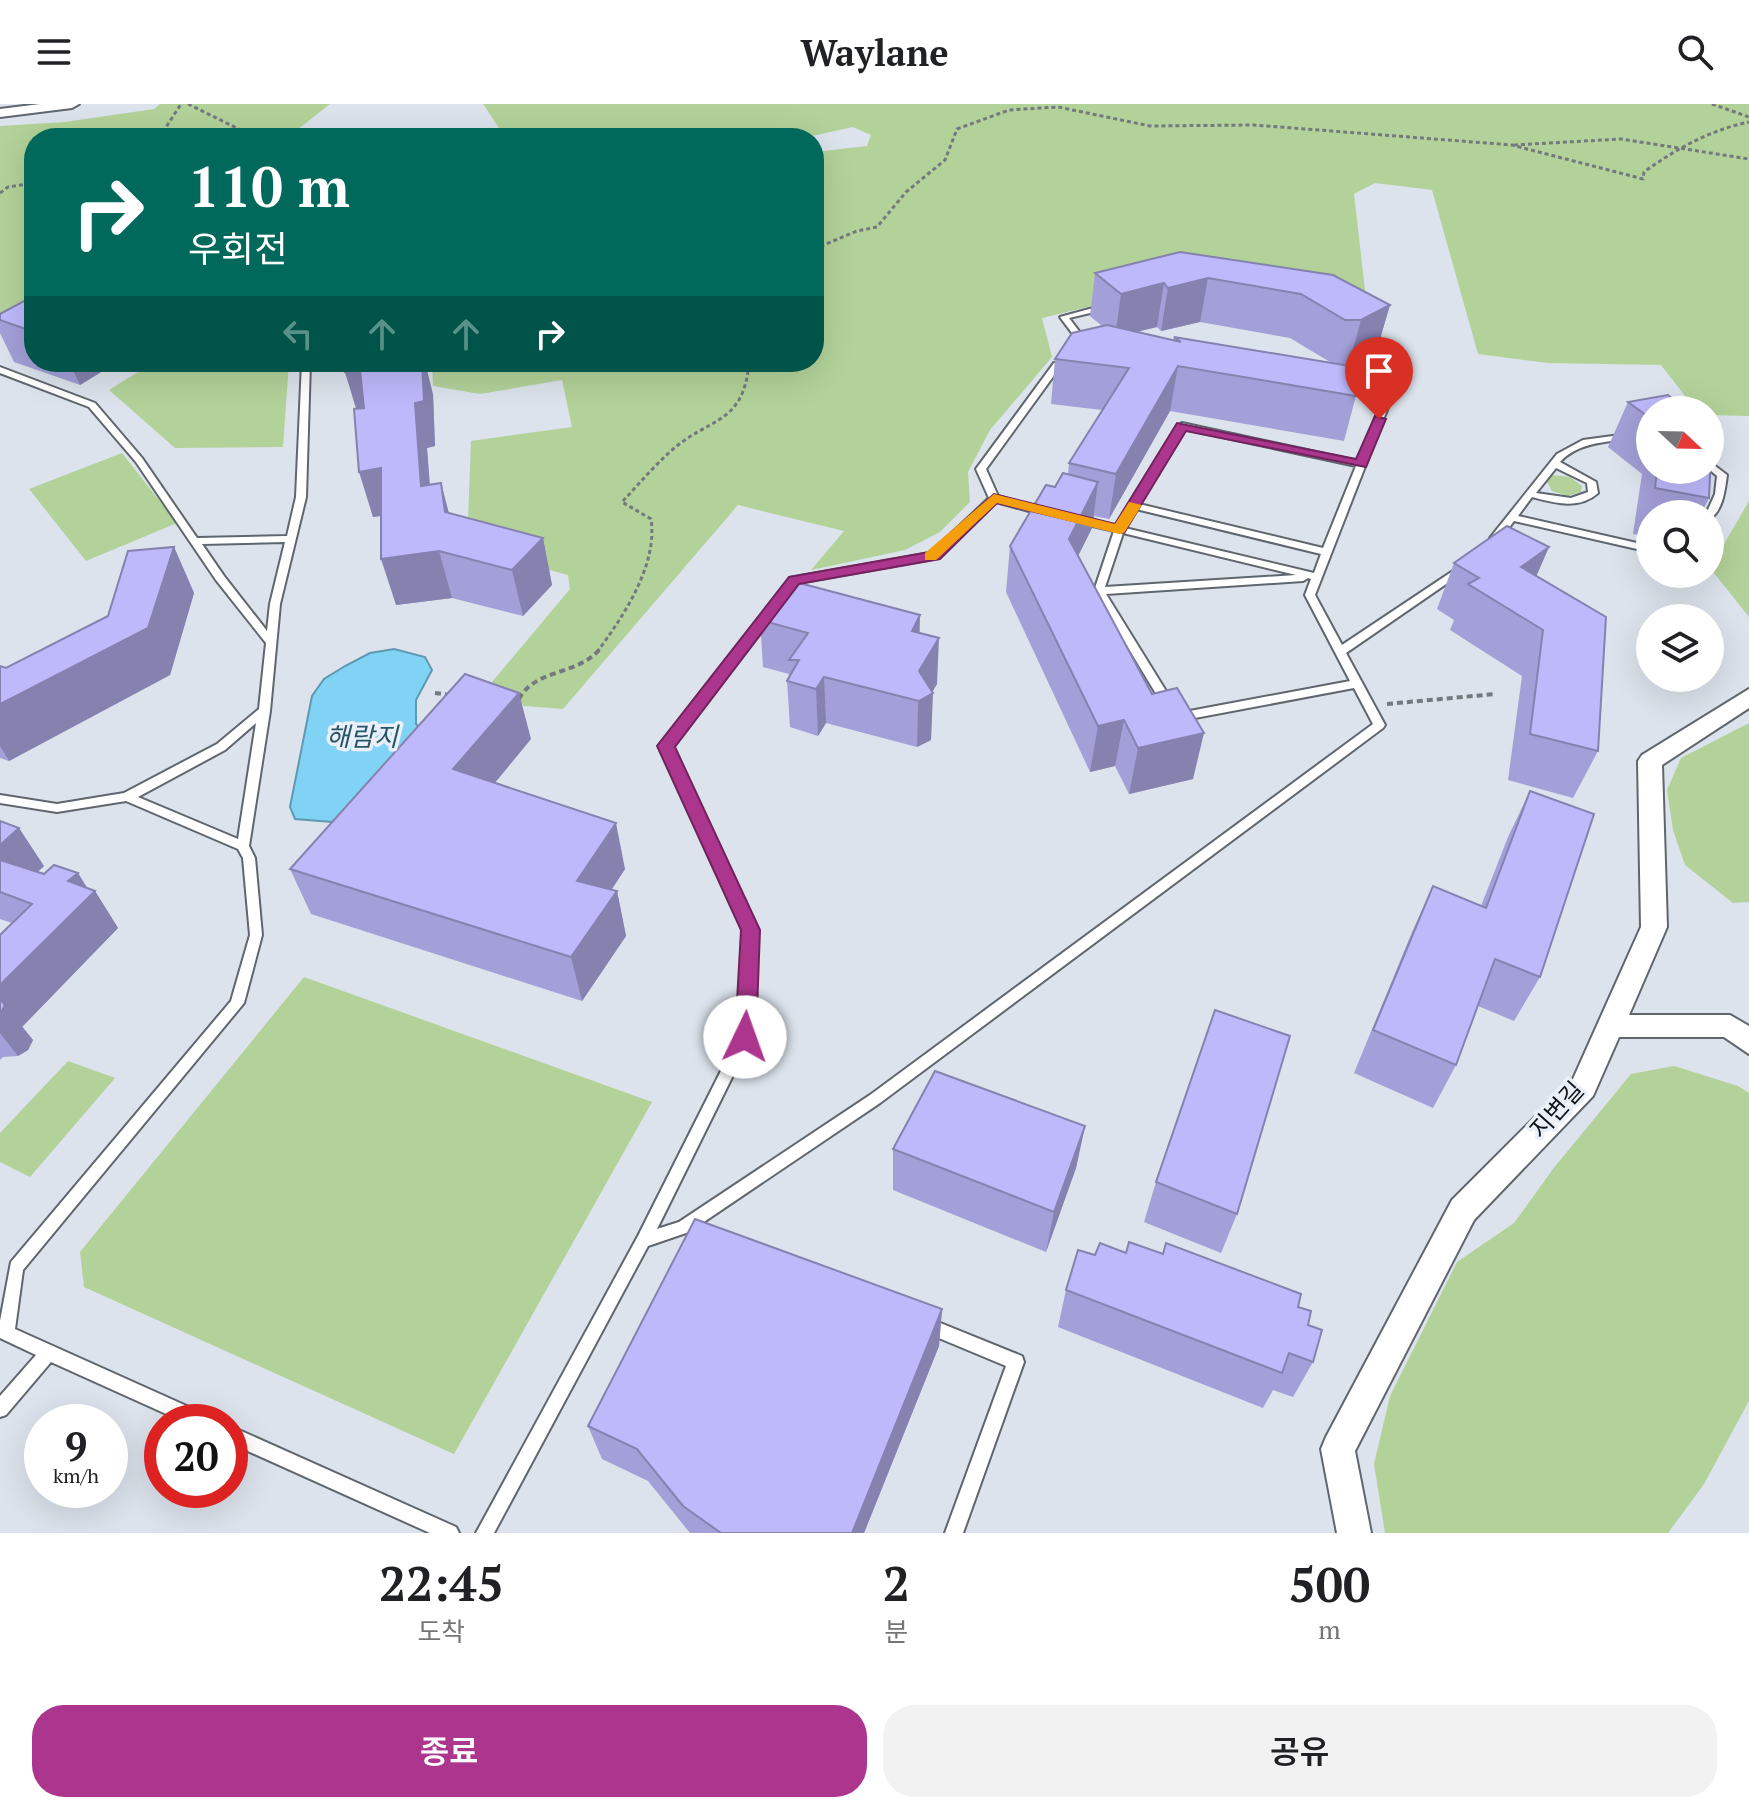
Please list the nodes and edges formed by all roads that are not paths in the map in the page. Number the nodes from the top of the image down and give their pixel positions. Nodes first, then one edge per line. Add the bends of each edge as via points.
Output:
1 (72, 104) edge
2 (0, 113) edge
3 (1119, 304) edge
4 (1356, 325) edge
5 (1088, 348) edge
6 (1083, 361) edge
7 (0, 370) edge
8 (306, 372) edge
9 (1328, 385) edge
10 (1388, 397) junction
11 (1636, 436) edge
12 (1554, 463) junction
13 (1361, 464) junction
14 (1530, 494) junction
15 (994, 498) junction
16 (1134, 506) junction
17 (1057, 515) edge
18 (1512, 517) junction
19 (1073, 519) edge
20 (1119, 530) junction
21 (290, 539) junction
22 (194, 541) junction
23 (1636, 546) edge
24 (1488, 547) edge
25 (1327, 552) junction
26 (1468, 566) edge
27 (1317, 577) junction
28 (1099, 591) junction
29 (271, 643) junction
30 (1340, 652) junction
31 (1357, 684) junction
32 (1749, 697) edge
33 (264, 711) junction
34 (127, 797) junction
35 (2, 802) edge
36 (243, 846) junction
37 (1610, 1026) junction
38 (1749, 1042) edge
39 (643, 1241) junction
40 (914, 1321) edge
41 (3, 1330) edge
42 (49, 1352) junction
43 (163, 1404) edge
44 (0, 1409) edge
45 (248, 1442) edge
46 (450, 1533) edge
47 (485, 1533) edge
48 (954, 1533) edge
49 (1354, 1533) edge

1 - 2 street
3 - 5 lane via 1064,317
4 - 10 lane via 1388,349
6 - 15 lane via 1057,365 981,469
7 - 22 lane via 92,405 139,460
8 - 21 lane via 301,497
9 - 10 lane
10 - 13 lane
11 - 12 lane via 1583,443
12 - 14 lane
12 - 14 lane via 1591,482 1593,493 1584,501
13 - 16 lane via 1182,426
13 - 25 lane
14 - 18 lane
15 - 17 lane
15 - 39 lane via 934,556 794,580 666,746 750,930 745,1037
16 - 20 lane
16 - 25 lane
18 - 23 lane
18 - 24 lane
19 - 20 lane
20 - 27 lane
20 - 28 lane
21 - 22 lane
21 - 29 lane
22 - 29 lane
25 - 27 lane
26 - 30 lane
27 - 28 lane
27 - 30 lane via 1310,595
28 - 31 lane via 1176,717
29 - 33 lane
30 - 31 lane
31 - 39 lane via 1379,725 691,1230
32 - 37 street, 지변길 via 1650,761 1654,927
33 - 34 lane via 221,747
33 - 36 lane
34 - 35 lane via 57,808
34 - 36 lane
36 - 41 lane via 249,858 256,935 237,1003 16,1267
37 - 38 street via 1730,1026
37 - 49 street, 지변길 via 1583,1087 1463,1210 1338,1449
39 - 47 lane
40 - 48 lane via 1016,1362
41 - 42 lane
42 - 43 lane
42 - 44 lane
45 - 46 lane

